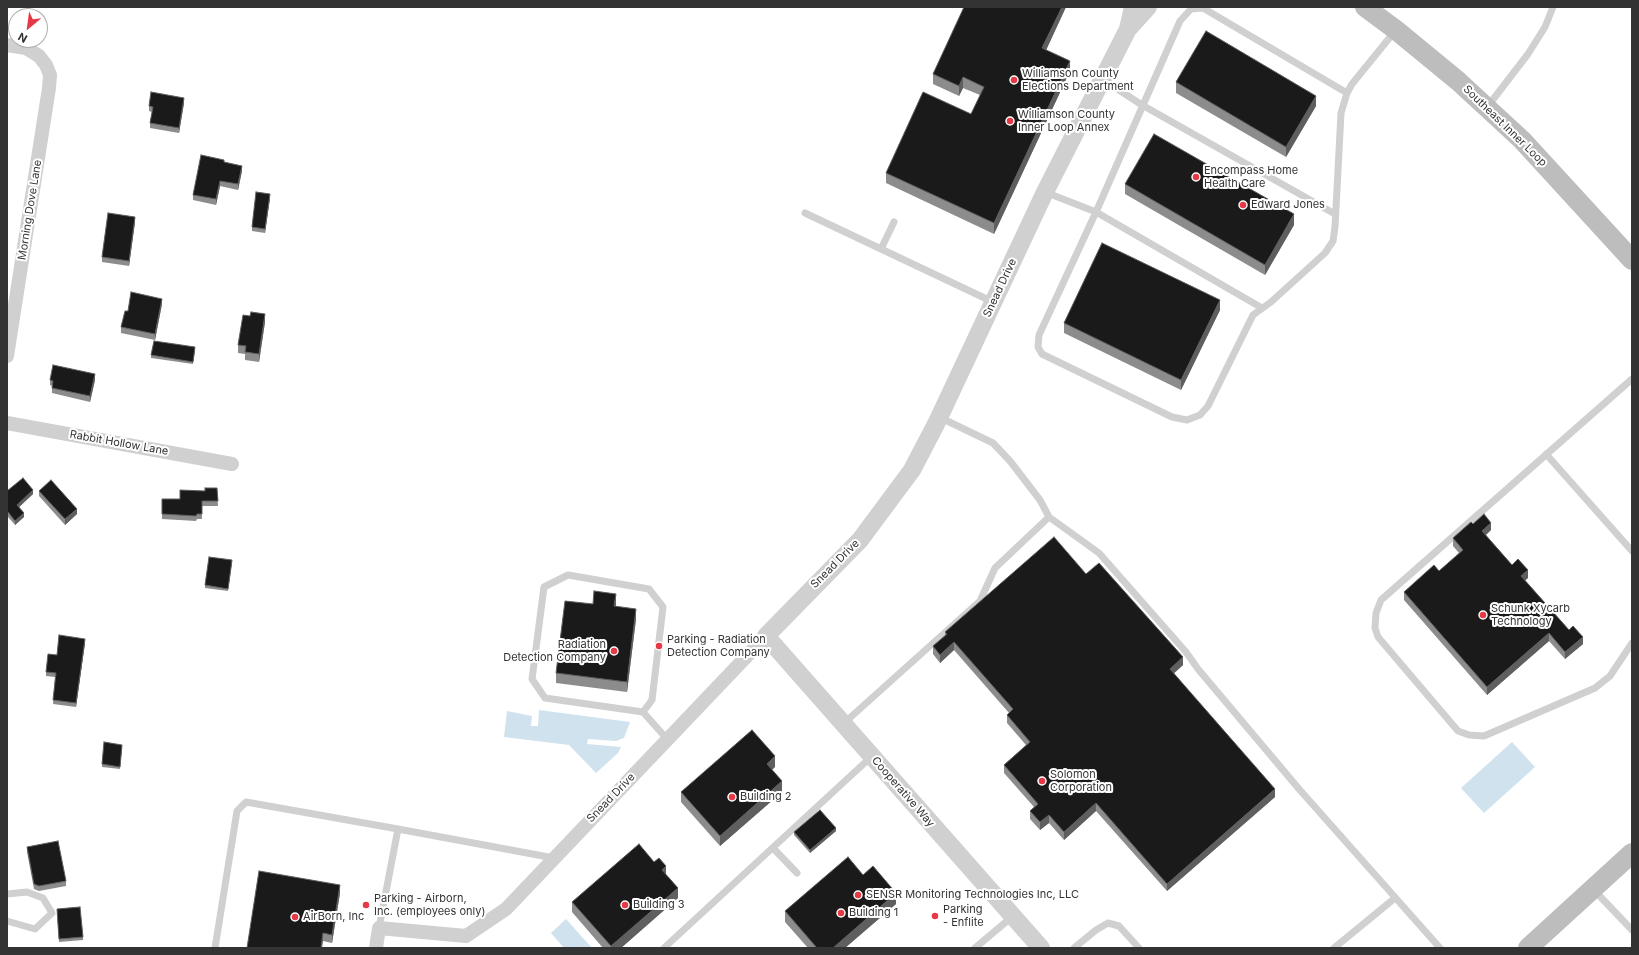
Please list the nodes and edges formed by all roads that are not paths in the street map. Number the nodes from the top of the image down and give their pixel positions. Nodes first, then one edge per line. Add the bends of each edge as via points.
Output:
1 (1133, 7) edge
2 (1148, 7) edge
3 (1365, 7) edge
4 (1553, 7) edge
5 (1128, 30) junction
6 (1396, 30) junction
7 (7, 45) edge
8 (1102, 78) junction
9 (1348, 93) junction
10 (1142, 105) junction
11 (1486, 107) junction
12 (1045, 192) junction
13 (1096, 212) junction
14 (805, 213) dead end
15 (1335, 214) junction
16 (894, 222) dead end
17 (881, 249) junction
18 (1632, 260) edge
19 (993, 302) junction
20 (1262, 308) junction
21 (7, 356) edge
22 (1632, 379) edge
23 (939, 417) junction
24 (7, 423) edge
25 (1546, 454) junction
26 (232, 464) dead end
27 (1049, 517) junction
28 (1632, 551) edge
29 (766, 636) junction
30 (1632, 643) edge
31 (643, 712) junction
32 (843, 724) junction
33 (668, 739) junction
34 (872, 756) junction
35 (398, 829) junction
36 (773, 848) junction
37 (1632, 853) edge
38 (554, 858) junction
39 (797, 873) dead end
40 (1592, 888) junction
41 (7, 894) edge
42 (1395, 898) junction
43 (1013, 916) junction
44 (7, 922) edge
45 (380, 928) junction
46 (1632, 930) edge
47 (215, 948) edge
48 (376, 948) edge
49 (664, 948) edge
50 (975, 948) edge
51 (1041, 948) edge
52 (1074, 948) edge
53 (1140, 948) edge
54 (1334, 948) edge
55 (1440, 948) edge
56 (1528, 948) edge

1 - 5 street, Snead Drive
2 - 5 street, Snead Drive
3 - 6 main road, Southeast Inner Loop
4 - 11 lane via 1545,27 1528,54
5 - 8 street, Snead Drive
6 - 9 lane via 1352,84
6 - 11 main road, Southeast Inner Loop
7 - 21 street, Morning Dove Lane via 31,50 40,56 50,75
8 - 10 lane
8 - 12 street, Snead Drive
9 - 10 lane via 1203,8 1191,9 1180,21
9 - 15 lane via 1341,113
10 - 13 lane
10 - 15 lane
11 - 18 main road, Southeast Inner Loop via 1522,140
12 - 13 lane
12 - 19 street, Snead Drive
13 - 20 lane
13 - 20 lane via 1039,335 1038,347 1042,354 1172,417 1187,420 1200,415 1208,406 1253,315
14 - 17 lane
15 - 20 lane via 1333,241 1325,253
16 - 17 lane
17 - 19 lane
19 - 23 street, Snead Drive
22 - 25 lane
23 - 27 lane via 993,443 1040,500
23 - 29 street, Snead Drive via 912,470 860,540
24 - 26 street, Rabbit Hollow Lane
25 - 28 lane
25 - 30 lane via 1381,600 1376,613 1375,628 1378,637 1458,731 1484,736 1595,688 1610,676
27 - 32 lane via 995,568 980,601
27 - 42 lane via 1099,552 1299,789
29 - 32 street, Cooperative Way
29 - 33 street, Snead Drive
31 - 31 lane via 652,700 663,607 649,589 568,575 544,587 532,679 545,698
31 - 33 lane
32 - 34 street, Cooperative Way
33 - 38 street, Snead Drive
34 - 36 lane
34 - 43 street, Cooperative Way
35 - 38 lane
35 - 45 lane
35 - 47 lane via 246,802 237,811
36 - 39 lane
36 - 49 lane
37 - 40 main road
38 - 45 street, Snead Drive via 506,909 466,936
40 - 46 lane
40 - 56 main road
41 - 44 lane via 27,892 43,898 52,913 36,929
42 - 54 lane
42 - 55 lane
43 - 50 lane
43 - 51 street, Cooperative Way
45 - 48 street
52 - 53 lane via 1108,923 1119,926

